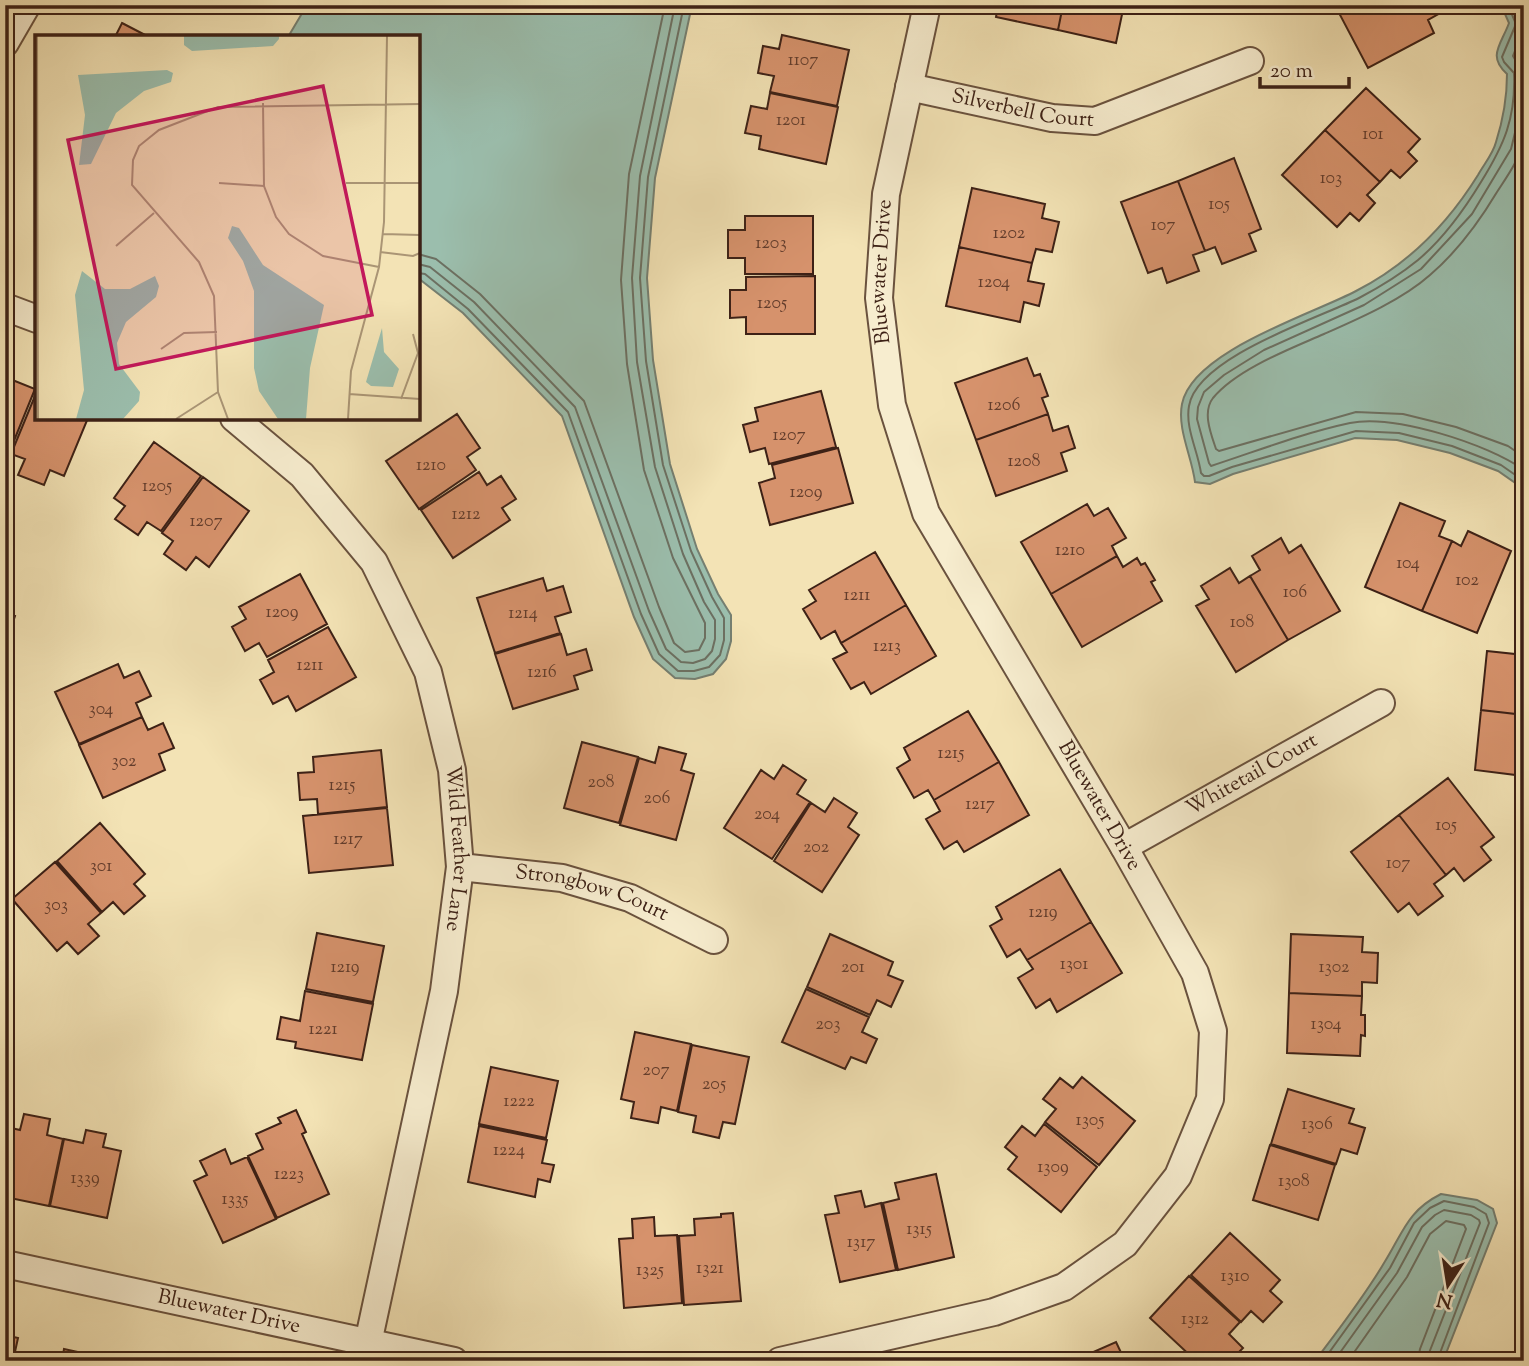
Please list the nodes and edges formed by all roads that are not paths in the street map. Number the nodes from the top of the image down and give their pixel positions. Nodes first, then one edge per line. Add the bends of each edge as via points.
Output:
1 (27, 5) edge
2 (927, 5) edge
3 (5, 43) edge
4 (1250, 61) dead end
5 (909, 87) junction
6 (5, 307) edge
7 (35, 318) edge
8 (236, 420) edge
9 (1381, 703) dead end
10 (1124, 847) junction
11 (460, 867) junction
12 (714, 940) dead end
13 (5, 1264) edge
14 (368, 1343) junction
15 (454, 1361) edge
16 (780, 1361) edge

1 - 3 street
2 - 5 street, Bluewater Drive
4 - 5 street, Silverbell Court via 1096,121 1052,118
5 - 10 street, Bluewater Drive via 886,194 879,298 892,405 926,513
6 - 7 street
8 - 11 street, Wild Feather Lane via 302,475 374,562 428,672 452,770
9 - 10 street, Whitetail Court
10 - 16 street, Bluewater Drive via 1195,973 1213,1031 1210,1099 1178,1176 1125,1244 1064,1287 995,1312
11 - 12 street, Strongbow Court via 562,878 630,898
11 - 14 street, Wild Feather Lane via 444,991
13 - 14 street, Bluewater Drive
14 - 15 street, Bluewater Drive

